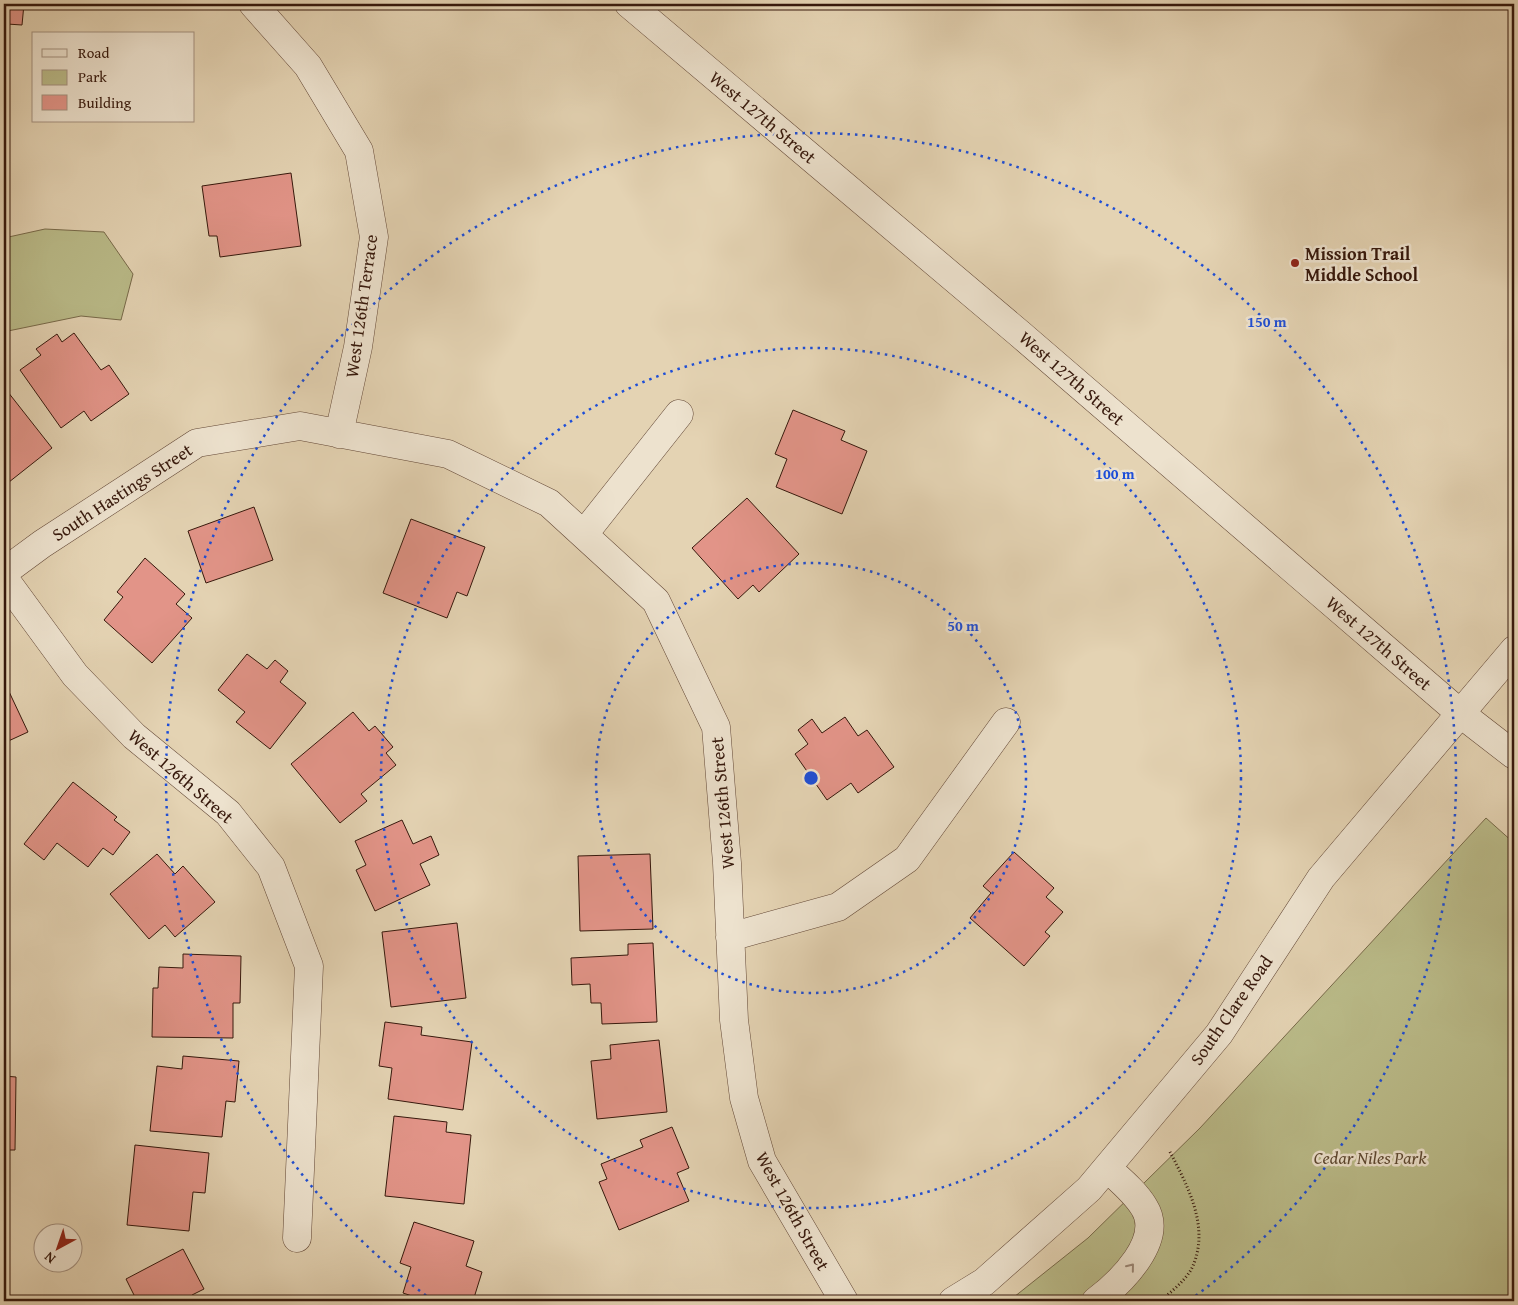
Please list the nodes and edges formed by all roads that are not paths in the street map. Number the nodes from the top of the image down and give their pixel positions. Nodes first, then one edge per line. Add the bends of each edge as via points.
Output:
1 (253, 4) edge
2 (629, 4) edge
3 (679, 414) dead end
4 (339, 434) junction
5 (584, 534) junction
6 (4, 572) edge
7 (4, 578) edge
8 (1514, 650) edge
9 (1461, 714) junction
10 (1006, 722) dead end
11 (1514, 754) edge
12 (730, 936) junction
13 (1107, 1168) junction
14 (297, 1238) dead end
15 (844, 1301) edge
16 (953, 1301) edge
17 (1096, 1301) edge

1 - 4 street, West 126th Terrace via 308,66 359,151 374,237 358,347
2 - 9 street, West 127th Street via 1020,334
3 - 5 street
4 - 5 street, West 126th Street via 448,454 549,502
4 - 6 street, South Hastings Street via 300,426 197,443
5 - 12 street, West 126th Street via 656,601 716,727
7 - 14 street, West 126th Street via 75,675 134,736 228,813 271,866 309,966
8 - 9 street, South Clare Road
9 - 11 street, West 127th Street
9 - 13 street, South Clare Road via 1321,878 1219,1034
10 - 12 street via 907,859 838,906
12 - 15 street, West 126th Street via 734,1020 744,1098 762,1161
13 - 16 street, South Clare Road via 1089,1189 984,1282
17 -> 13 street via 1138,1258 1149,1232 1149,1218 1144,1207

